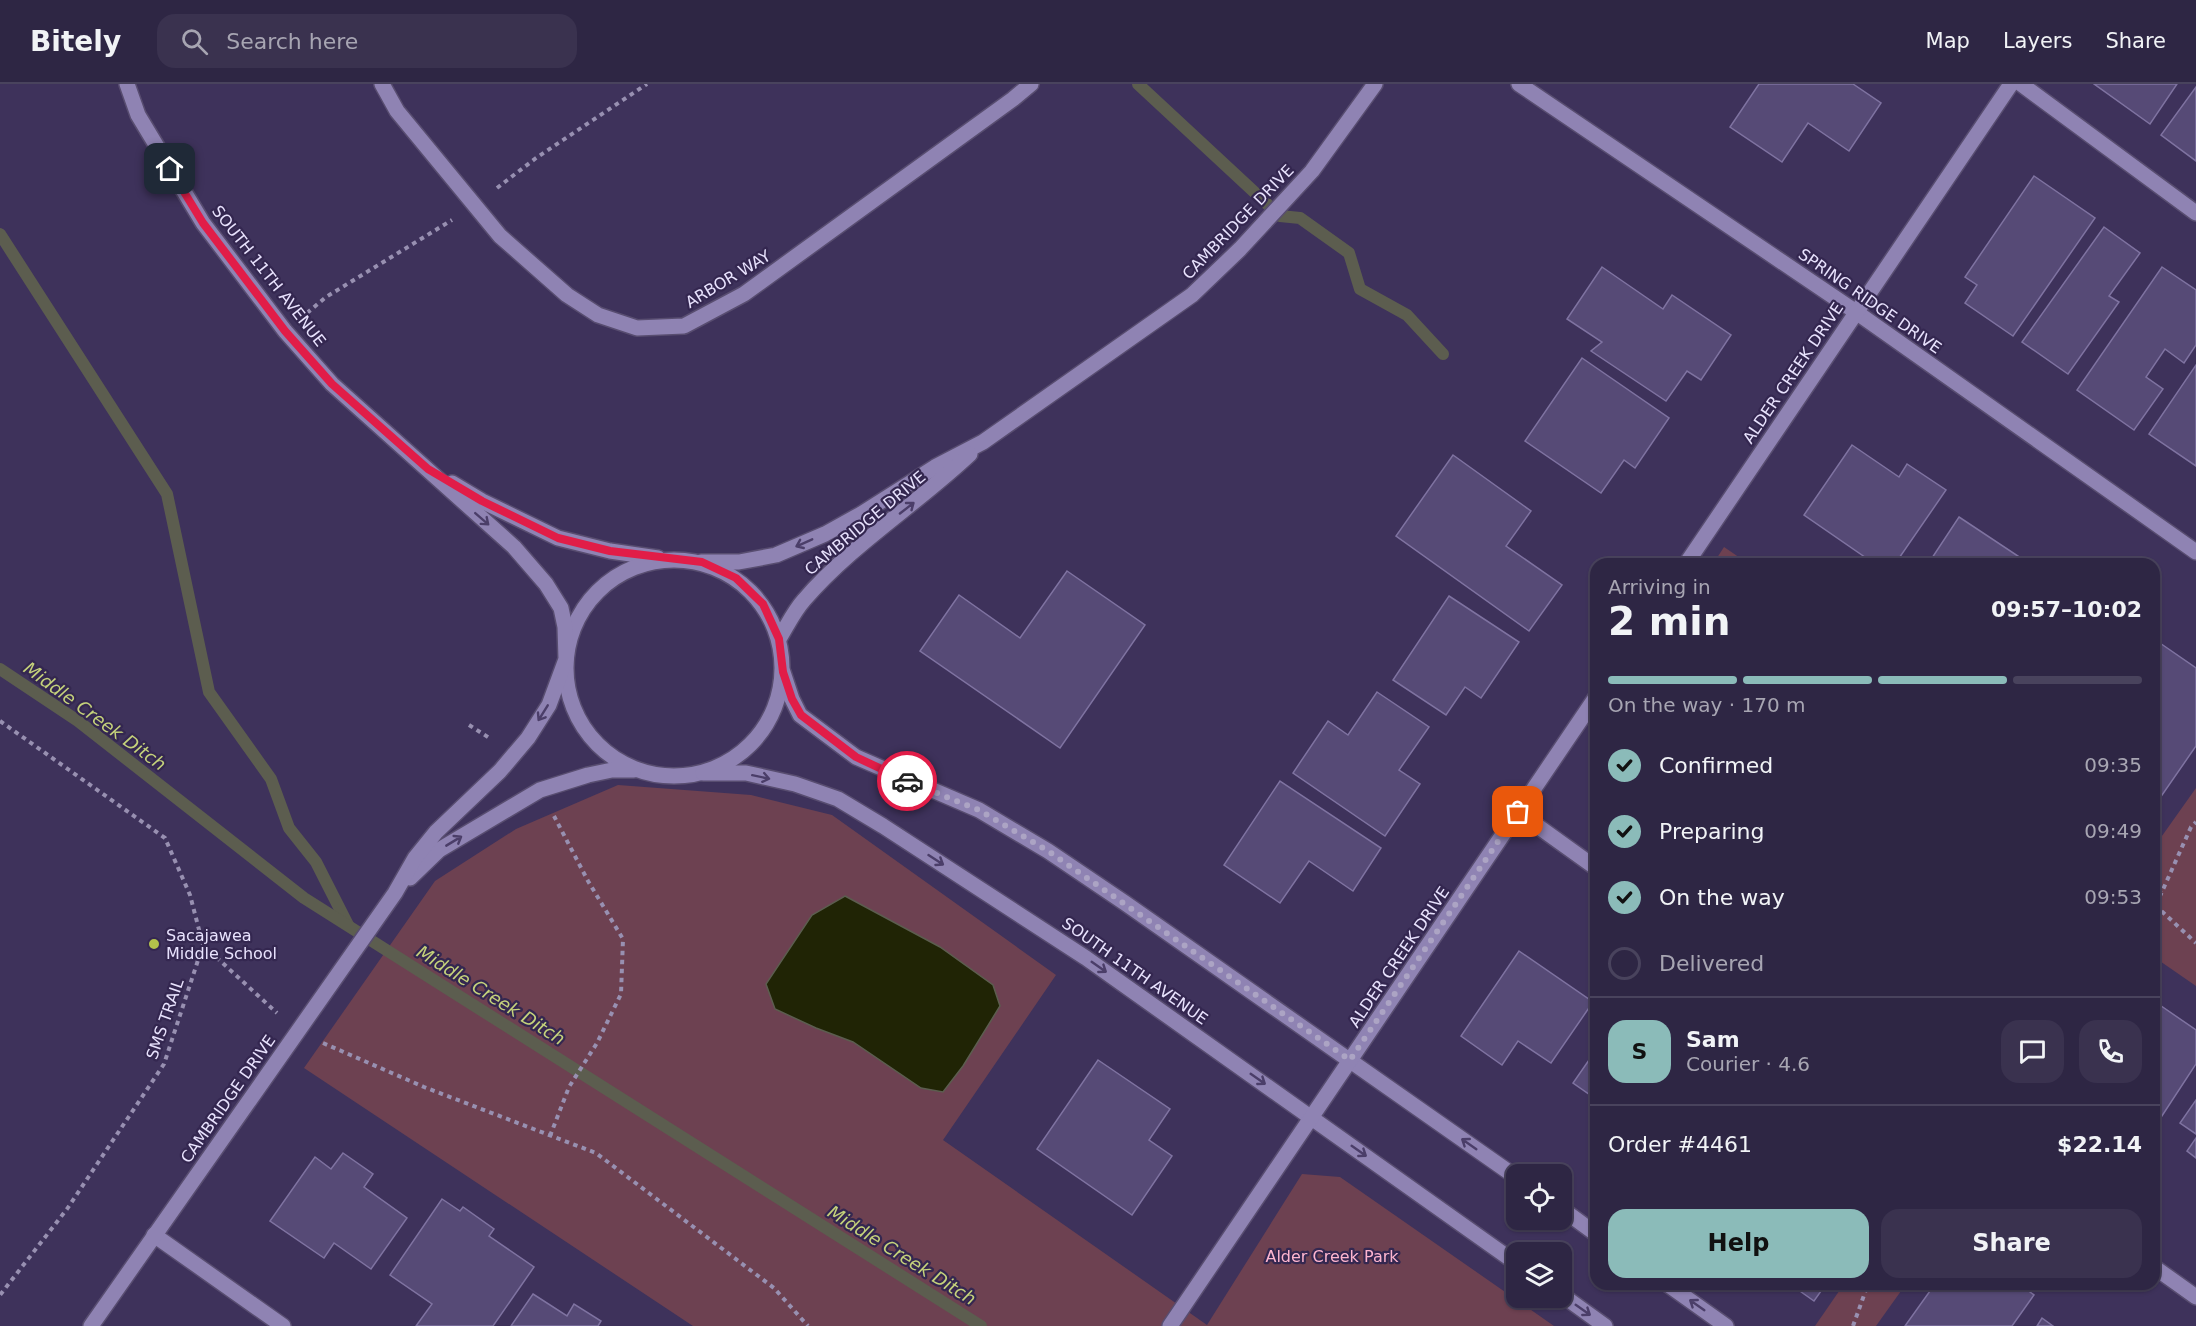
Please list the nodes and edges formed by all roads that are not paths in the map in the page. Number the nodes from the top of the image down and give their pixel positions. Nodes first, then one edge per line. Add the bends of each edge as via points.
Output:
1 (128, 84) edge
2 (382, 84) edge
3 (1031, 84) edge
4 (1376, 84) edge
5 (1519, 84) edge
6 (2011, 84) edge
7 (2021, 84) edge
8 (2196, 213) edge
9 (1856, 312) junction
10 (392, 437) junction
11 (982, 442) junction
12 (2196, 552) edge
13 (1690, 558) edge
14 (664, 559) junction
15 (702, 562) junction
16 (779, 639) junction
17 (566, 659) junction
18 (783, 672) junction
19 (1590, 706) edge
20 (636, 770) junction
21 (703, 773) junction
22 (1518, 812) junction
23 (1590, 864) edge
24 (395, 893) junction
25 (1350, 1060) junction
26 (1312, 1117) junction
27 (1506, 1171) edge
28 (1572, 1216) edge
29 (1590, 1230) edge
30 (154, 1235) junction
31 (1506, 1256) edge
32 (2160, 1271) edge
33 (1675, 1290) edge
34 (2196, 1296) edge
35 (1572, 1302) edge
36 (91, 1326) edge
37 (283, 1326) edge
38 (1170, 1326) edge
39 (1605, 1326) edge
40 (1726, 1326) edge

1 - 10 street, SOUTH 11TH AVENUE via 138,115 203,223 285,331 332,384
2 - 3 street, ARBOR WAY via 397,111 500,237 567,295 598,315 637,328 684,326 744,294
4 - 11 street, CAMBRIDGE DRIVE via 1312,171 1192,295
5 - 9 street, SPRING RIDGE DRIVE
6 - 9 street, ALDER CREEK DRIVE
7 - 8 street
9 - 12 street, SPRING RIDGE DRIVE
9 - 13 street, ALDER CREEK DRIVE
10 - 14 street, SOUTH 11TH AVENUE via 428,469 558,538
10 -> 17 street, SOUTH 11TH AVENUE via 514,547 546,584 561,608
11 -> 15 street, CAMBRIDGE DRIVE via 935,466 825,534 776,555 739,562
16 -> 11 street, CAMBRIDGE DRIVE via 802,601 833,570 939,483
14 - 15 street, SOUTH 11TH AVENUE
14 - 17 street, SOUTH 11TH AVENUE via 628,570 597,592 575,623
15 - 16 street, SOUTH 11TH AVENUE via 736,578 763,604
16 - 18 street, SOUTH 11TH AVENUE
17 - 20 street, SOUTH 11TH AVENUE via 569,697 583,728 606,753
17 -> 24 street, CAMBRIDGE DRIVE via 549,705 514,755 436,832
18 - 21 street, SOUTH 11TH AVENUE via 776,705 759,735 734,759
18 - 25 street, SOUTH 11TH AVENUE via 801,715 856,757 979,810 1048,851
19 - 22 street, ALDER CREEK DRIVE
20 - 21 street, SOUTH 11TH AVENUE via 670,777
24 -> 20 street, CAMBRIDGE DRIVE via 439,850 540,790 588,775
21 -> 26 street, SOUTH 11TH AVENUE via 746,773 838,799 1086,958
22 - 23 street
22 - 25 street, ALDER CREEK DRIVE
24 - 30 street, CAMBRIDGE DRIVE
25 - 26 street, ALDER CREEK DRIVE
27 -> 25 street, SOUTH 11TH AVENUE
26 -> 31 street, SOUTH 11TH AVENUE
26 - 38 street, ALDER CREEK DRIVE
28 - 29 street
30 - 36 street, CAMBRIDGE DRIVE
30 - 37 street
32 - 34 street
40 -> 33 street
35 -> 39 street

